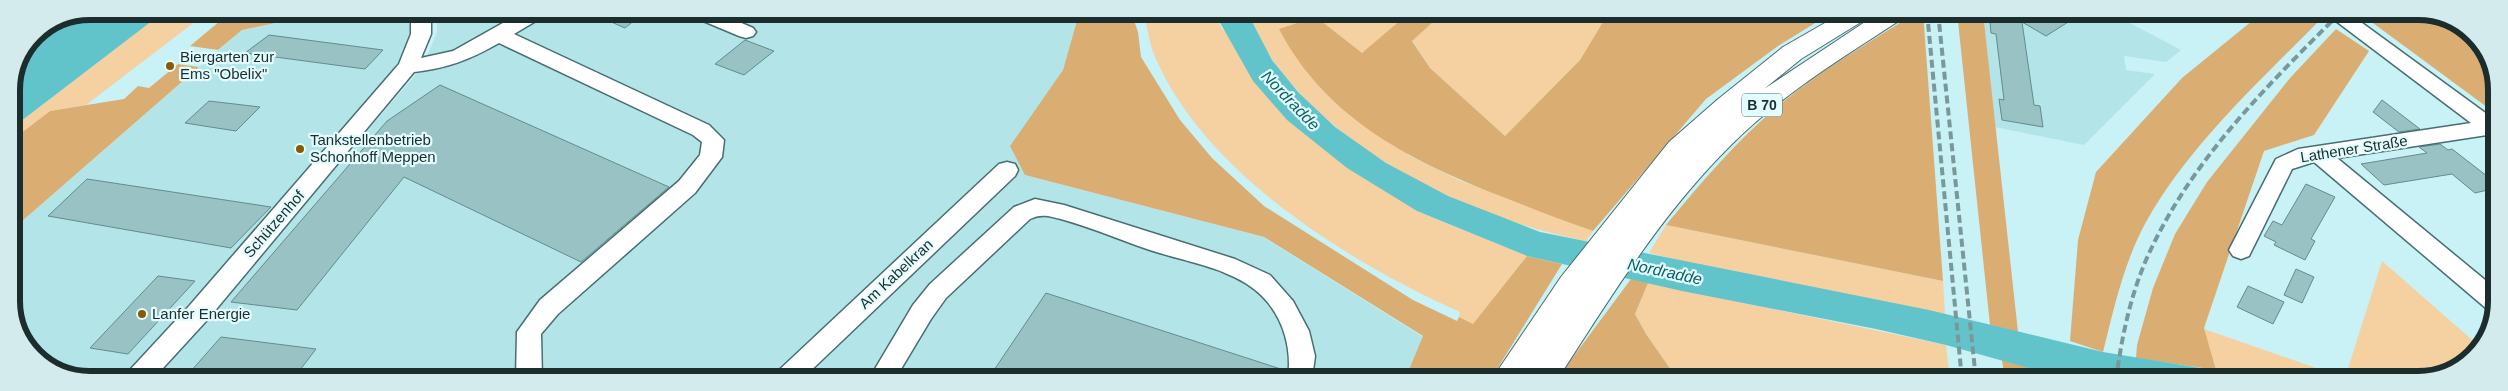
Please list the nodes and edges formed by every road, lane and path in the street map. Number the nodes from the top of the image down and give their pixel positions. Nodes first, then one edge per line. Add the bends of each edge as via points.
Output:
1 (420, 20) edge
2 (524, 20) edge
3 (717, 20) edge
4 (1848, 20) edge
5 (1884, 20) edge
6 (2345, 20) edge
7 (746, 32) dead end
8 (499, 35) junction
9 (408, 66) junction
10 (2488, 125) edge
11 (2488, 130) edge
12 (2318, 154) junction
13 (1007, 170) dead end
14 (1636, 219) junction
15 (2240, 250) dead end
16 (1585, 289) junction
17 (2488, 296) edge
18 (144, 371) edge
19 (529, 371) edge
20 (794, 371) edge
21 (887, 371) edge
22 (1303, 371) edge
23 (1515, 371) edge
24 (1544, 371) edge

1 - 9 street, Schützenhof via 421,34
2 - 8 street
3 - 7 street
4 - 14 highway, B 70 via 1792,53 1678,149
5 - 14 highway, B 70 via 1812,65 1744,120
6 - 10 street, Lathener Straße
8 - 9 street via 460,56
8 - 19 street via 701,130 713,140 711,157 686,187 550,308 529,332
9 - 18 street, Schützenhof via 205,305
11 - 12 street, Lathener Straße
12 - 15 street, Lathener Straße via 2298,157 2284,164
12 - 17 street
13 - 20 street, Am Kabelkran
14 - 16 highway, B 70
16 - 23 highway, B 70
16 - 24 highway, B 70
21 - 22 street via 938,291 1003,228 1035,207 1056,210 1241,271 1270,288 1290,317 1303,351

